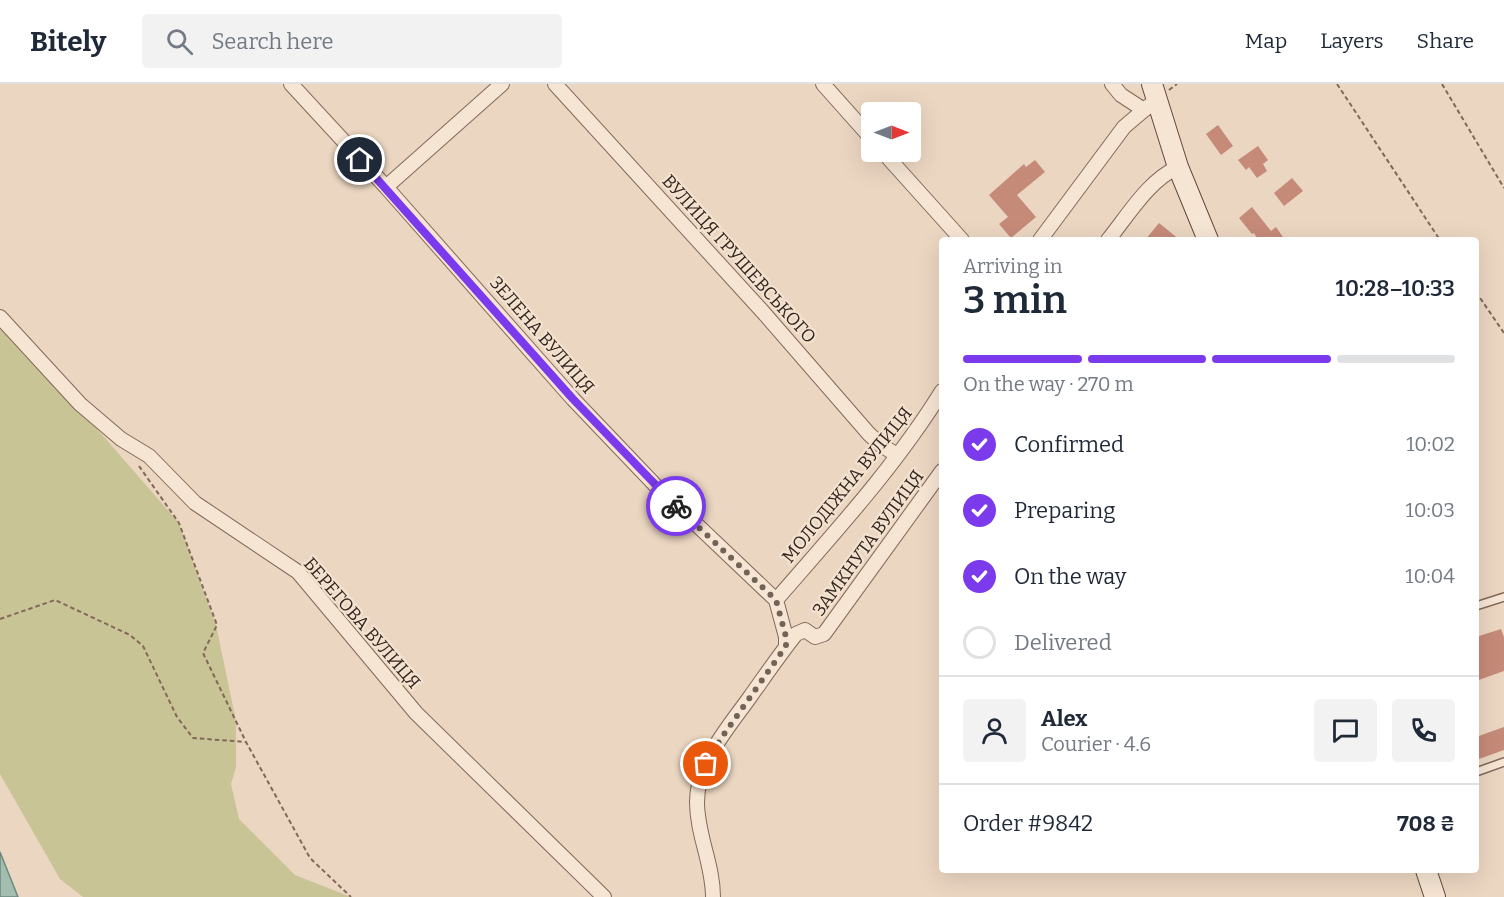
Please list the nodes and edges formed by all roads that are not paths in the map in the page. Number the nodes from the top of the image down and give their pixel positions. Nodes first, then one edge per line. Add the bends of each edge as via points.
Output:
1 (291, 84) edge
2 (502, 84) edge
3 (555, 84) edge
4 (823, 84) edge
5 (1112, 84) edge
6 (1151, 98) edge
7 (861, 127) edge
8 (892, 162) edge
9 (1178, 167) junction
10 (386, 187) junction
11 (959, 237) edge
12 (1042, 237) edge
13 (1110, 237) edge
14 (1207, 237) edge
15 (0, 317) edge
16 (939, 396) edge
17 (897, 455) junction
18 (939, 481) edge
19 (1504, 597) edge
20 (776, 600) junction
21 (1479, 605) edge
22 (786, 646) junction
23 (1504, 763) edge
24 (1479, 771) edge
25 (1427, 873) edge
26 (604, 897) edge
27 (713, 897) edge
28 (1436, 897) edge

1 - 10 street, ЗЕЛЕНА ВУЛИЦЯ
2 - 10 street
3 - 17 street, ВУЛИЦЯ ГРУШЕВСЬКОГО via 869,434
4 - 7 street
5 - 6 street via 1121,94
6 - 9 street
6 - 12 street via 1124,127
8 - 11 street
9 - 13 street via 1154,183
9 - 14 street
10 - 20 street, ЗЕЛЕНА ВУЛИЦЯ via 573,399 656,486
15 - 26 street, БЕРЕГОВА ВУЛИЦЯ via 80,404 121,439 149,456 195,503 298,572 416,713
16 - 17 street, МОЛОДІЖНА ВУЛИЦЯ
17 - 20 street, МОЛОДІЖНА ВУЛИЦЯ
18 - 22 street, ЗАМКНУТА ВУЛИЦЯ via 824,634 815,637 800,631
19 - 21 lane
20 - 22 street
22 - 27 street, ЗАМКНУТА ВУЛИЦЯ via 720,740 700,779 698,816 713,879
23 - 24 lane
25 - 28 street

